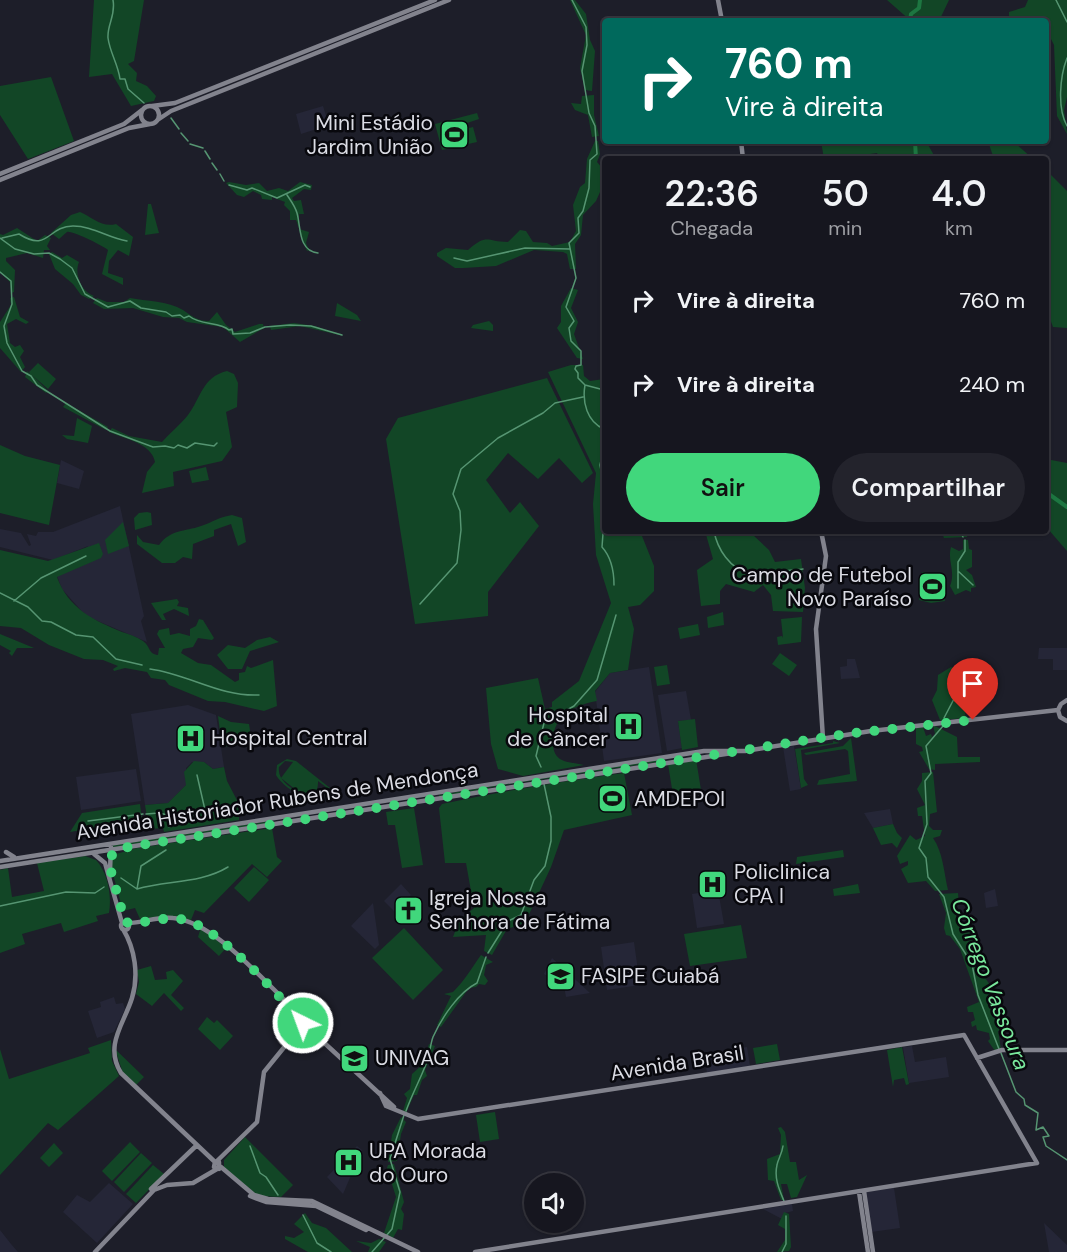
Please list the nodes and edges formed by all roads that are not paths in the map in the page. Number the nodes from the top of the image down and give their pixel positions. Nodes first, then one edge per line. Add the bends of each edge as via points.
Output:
1 (435, 0) edge
2 (449, 0) edge
3 (718, 0) edge
4 (721, 18) edge
5 (152, 106) junction
6 (142, 110) junction
7 (159, 119) junction
8 (150, 124) junction
9 (0, 174) edge
10 (0, 180) edge
11 (821, 534) edge
12 (1067, 700) edge
13 (1058, 710) junction
14 (1067, 720) edge
15 (823, 739) junction
16 (716, 753) junction
17 (109, 844) junction
18 (93, 846) junction
19 (6, 852) dead end
20 (112, 852) junction
21 (92, 853) junction
22 (17, 858) junction
23 (7, 860) junction
24 (0, 861) edge
25 (1, 867) edge
26 (114, 890) junction
27 (127, 925) junction
28 (306, 1025) junction
29 (1067, 1050) edge
30 (977, 1058) junction
31 (196, 1145) junction
32 (218, 1165) junction
33 (861, 1191) junction
34 (388, 1239) junction
35 (93, 1252) edge
36 (411, 1252) edge
37 (418, 1252) edge
38 (475, 1252) edge
39 (868, 1252) edge
40 (873, 1252) edge

1 - 5 main road via 175,104
2 - 7 main road
3 - 4 main road
5 - 6 main road
5 - 7 main road via 159,111
6 - 8 main road via 142,120
6 - 9 main road via 124,124
7 - 8 main road
8 - 10 main road via 129,128
11 - 15 main road via 826,556 816,629
12 - 13 main road
13 - 14 main road via 1060,717
13 - 15 main road, Avenida Historiador Rubens de Mendonça
15 - 16 main road, Avenida Historiador Rubens de Mendonça
16 - 17 main road, Avenida Historiador Rubens de Mendonça via 609,764
16 - 20 main road, Avenida Historiador Rubens de Mendonça
17 - 18 main road, Avenida Historiador Rubens de Mendonça
17 - 20 main road
18 - 21 main road
18 - 22 main road, Avenida Historiador Rubens de Mendonça
19 - 22 main road
20 - 21 main road, Avenida Historiador Rubens de Mendonça
20 - 26 main road via 109,867
21 - 25 main road, Avenida Historiador Rubens de Mendonça
21 - 26 main road via 105,863
22 - 23 main road, Avenida Historiador Rubens de Mendonça
23 - 24 main road, Avenida Historiador Rubens de Mendonça
23 - 25 main road
26 - 27 main road
27 - 28 main road via 166,917 200,926 215,935
27 - 31 main road via 135,986 115,1037 116,1063 121,1073
28 - 30 main road, Avenida Brasil via 403,1114 418,1119 964,1035
28 - 32 main road via 264,1072 257,1122
29 - 30 main road via 1000,1050
30 - 33 main road via 1037,1162
31 - 32 main road
31 - 35 main road
32 - 34 main road via 255,1199 316,1206
32 - 35 main road via 193,1183 154,1190
33 - 38 main road
33 - 39 main road
33 - 40 main road
34 - 36 main road
34 - 37 main road

